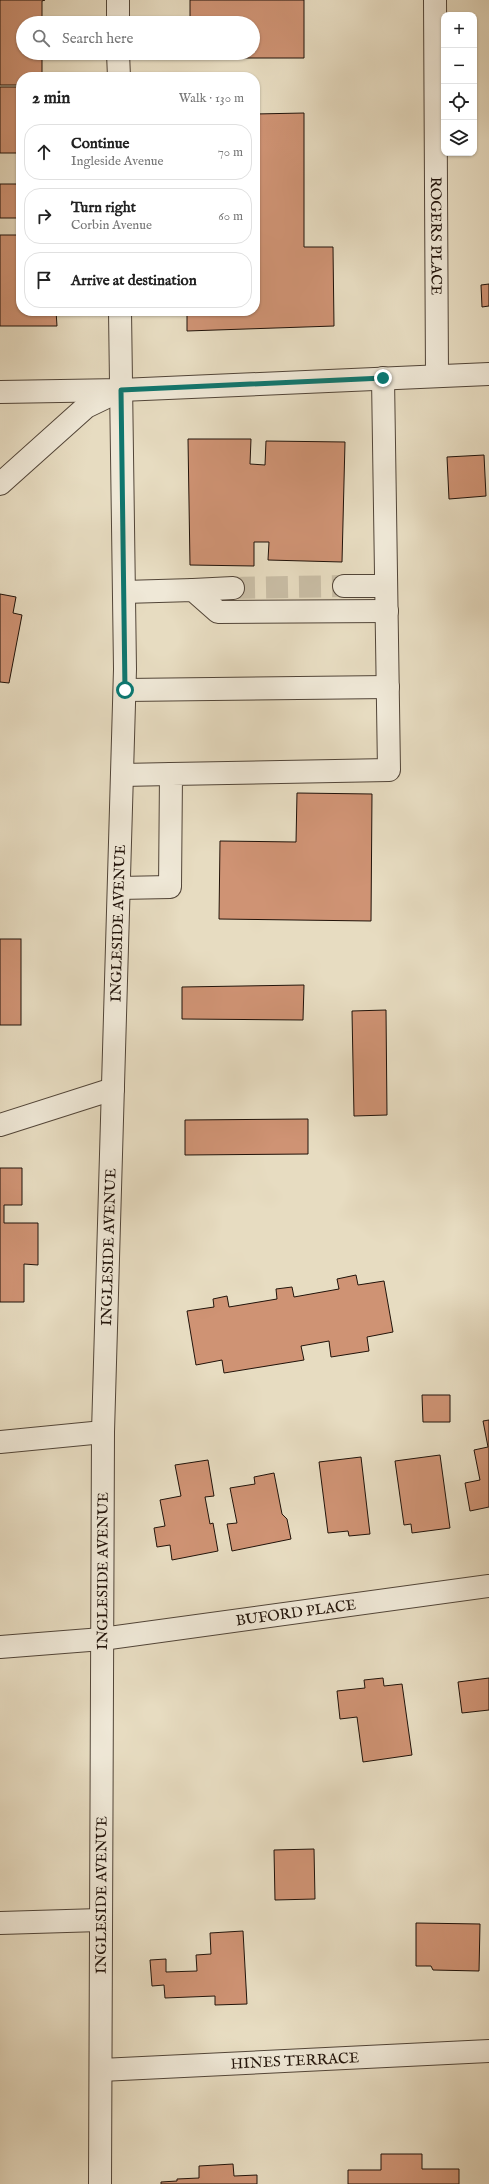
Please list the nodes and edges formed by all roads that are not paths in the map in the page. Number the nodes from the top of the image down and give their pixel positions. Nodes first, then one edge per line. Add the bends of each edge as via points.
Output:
1 (118, 0) edge
2 (435, 0) edge
3 (118, 16) edge
4 (118, 60) edge
5 (118, 72) edge
6 (120, 316) edge
7 (489, 374) edge
8 (437, 375) junction
9 (383, 378) junction
10 (121, 390) junction
11 (0, 392) edge
12 (0, 484) edge
13 (344, 586) tunnel mouth
14 (386, 586) junction
15 (233, 588) tunnel mouth
16 (193, 590) junction
17 (124, 592) junction
18 (387, 611) junction
19 (388, 687) junction
20 (125, 690) junction
21 (172, 774) junction
22 (122, 775) junction
23 (119, 888) junction
24 (113, 1089) junction
25 (0, 1125) edge
26 (103, 1432) junction
27 (0, 1442) edge
28 (489, 1586) edge
29 (102, 1639) junction
30 (0, 1647) edge
31 (100, 1920) junction
32 (0, 1923) edge
33 (489, 2051) edge
34 (101, 2070) junction
35 (100, 2184) edge

1 - 3 street
2 - 8 street, ROGERS PLACE
4 - 5 street
6 - 10 street, INGLESIDE AVENUE
7 - 8 street
8 - 9 street
9 - 10 street
9 - 14 street
10 - 11 street
10 - 12 street via 86,407
10 - 17 street, INGLESIDE AVENUE
13 - 14 street
14 - 18 street
15 - 16 street
16 - 17 street
16 - 18 street via 218,612
17 - 20 street, INGLESIDE AVENUE
18 - 19 street
19 - 20 street
19 - 21 street via 389,770
20 - 22 street, INGLESIDE AVENUE
21 - 22 street
21 - 23 street via 170,887
22 - 23 street, INGLESIDE AVENUE
23 - 24 street, INGLESIDE AVENUE
24 - 25 street
24 - 26 street, INGLESIDE AVENUE
26 - 27 street
26 - 29 street, INGLESIDE AVENUE
28 - 29 street, BUFORD PLACE
29 - 30 street, BUFORD PLACE
29 - 31 street, INGLESIDE AVENUE
31 - 32 street
31 - 34 street, INGLESIDE AVENUE
33 - 34 street, HINES TERRACE
34 - 35 street, INGLESIDE AVENUE

